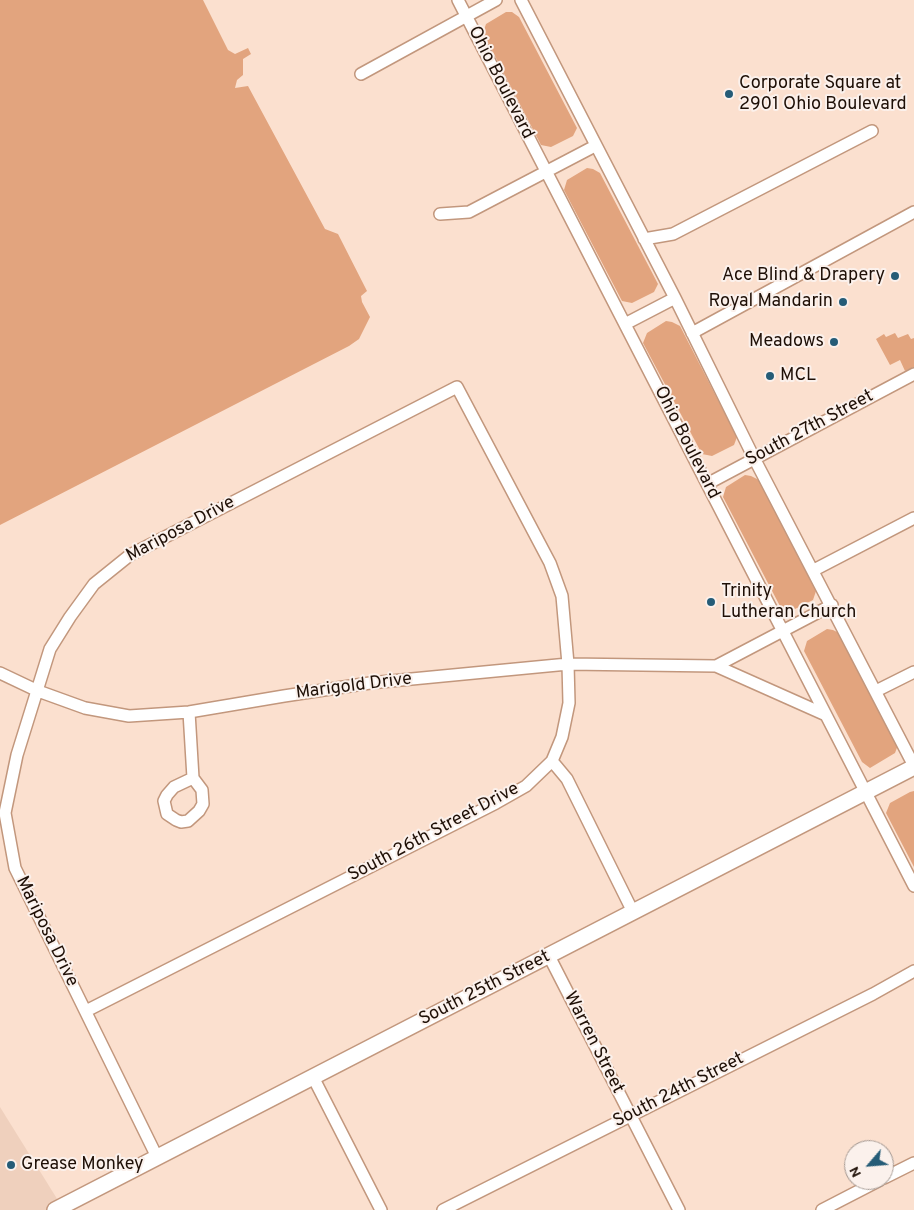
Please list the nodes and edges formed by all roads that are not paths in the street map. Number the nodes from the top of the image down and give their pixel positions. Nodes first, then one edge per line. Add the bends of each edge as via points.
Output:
1 (458, 0) edge
2 (496, 0) edge
3 (521, 0) edge
4 (466, 16) junction
5 (361, 74) dead end
6 (872, 131) dead end
7 (595, 146) junction
8 (546, 172) junction
9 (914, 212) edge
10 (440, 214) dead end
11 (644, 239) junction
12 (674, 298) junction
13 (625, 324) junction
14 (692, 333) junction
15 (914, 374) edge
16 (457, 387) joint
17 (754, 458) junction
18 (706, 484) junction
19 (914, 518) edge
20 (814, 570) junction
21 (832, 605) junction
22 (783, 631) junction
23 (568, 664) junction
24 (716, 666) junction
25 (914, 672) edge
26 (0, 673) edge
27 (38, 691) junction
28 (876, 691) junction
29 (189, 712) junction
30 (826, 715) junction
31 (552, 761) junction
32 (914, 766) edge
33 (193, 778) dead end
34 (866, 792) junction
35 (914, 886) edge
36 (633, 912) junction
37 (549, 956) junction
38 (914, 971) edge
39 (86, 1011) junction
40 (313, 1078) junction
41 (630, 1115) junction
42 (157, 1157) junction
43 (914, 1163) edge
44 (894, 1173) edge
45 (861, 1190) edge
46 (62, 1209) edge
47 (381, 1210) edge
48 (443, 1210) edge
49 (679, 1210) edge
50 (822, 1210) edge

1 - 4 street, Ohio Boulevard
2 - 4 street
3 - 7 street
4 - 5 street
4 - 8 street, Ohio Boulevard
6 - 11 street via 673,234
7 - 8 street
7 - 11 street
8 - 10 street via 469,212
8 - 13 street, Ohio Boulevard
9 - 14 street
11 - 12 street
12 - 13 street
12 - 14 street
13 - 18 street, Ohio Boulevard
14 - 17 street
15 - 17 street, South 27th Street
16 - 23 street, South 26th Street Drive via 550,563 562,596
16 - 27 street, Mariposa Drive via 130,555 94,584 70,617 50,649
17 - 18 street, South 27th Street
17 - 20 street
18 - 22 street, Ohio Boulevard
19 - 20 street
20 - 21 street
21 - 22 street, Marigold Drive
21 - 28 street
22 - 24 street, Marigold Drive
22 - 30 street, Ohio Boulevard
23 - 24 street, Marigold Drive
23 - 29 street, Marigold Drive via 370,683
23 - 31 street, South 26th Street Drive via 569,703 562,737
24 - 30 street, Marigold Drive
25 - 28 street
26 - 27 street, Marigold Drive
27 - 29 street, Marigold Drive via 85,708 129,716
27 - 39 street, Mariposa Drive via 17,755 4,814 15,868
28 - 32 street
29 - 33 street
30 - 34 street, Ohio Boulevard
31 - 36 street via 567,779
31 - 39 street, South 26th Street Drive via 526,786 496,803
32 - 34 main road, South 25th Street
34 - 35 street, Ohio Boulevard
34 - 36 main road, South 25th Street
36 - 37 main road, South 25th Street
37 - 40 main road, South 25th Street
37 - 41 street, Warren Street
38 - 41 street, South 24th Street
39 - 42 street, Mariposa Drive
40 - 42 main road, South 25th Street
40 - 47 street
41 - 48 street, South 24th Street
41 - 49 street, Warren Street
42 - 46 main road, South 25th Street
43 - 44 street
45 - 50 street

